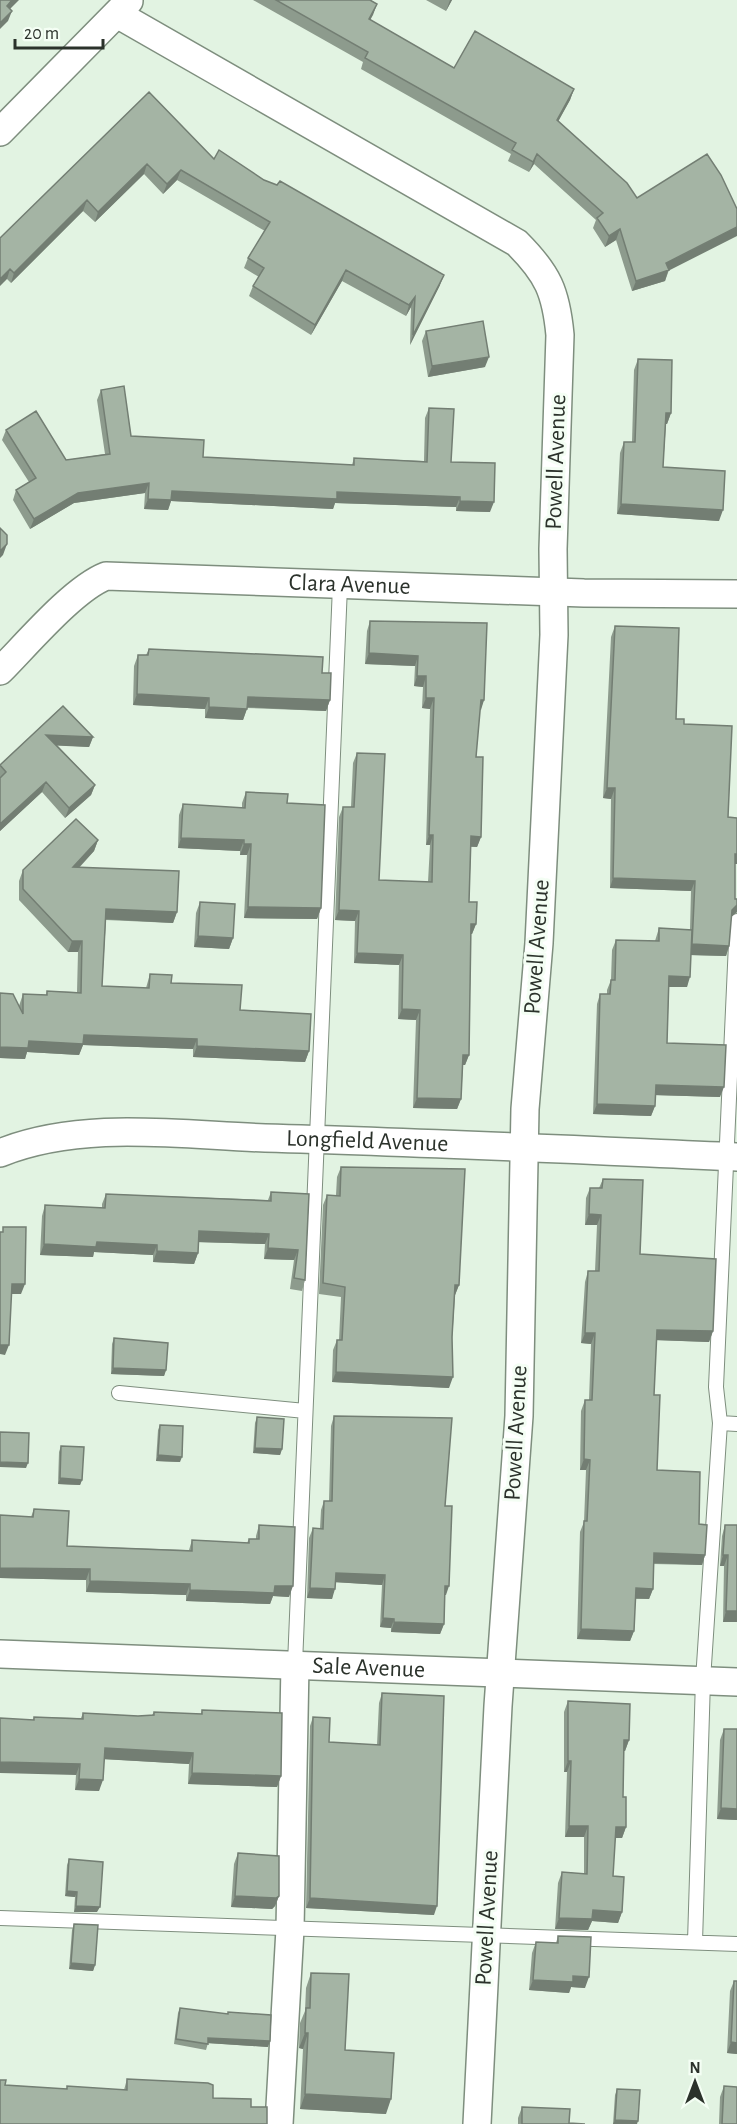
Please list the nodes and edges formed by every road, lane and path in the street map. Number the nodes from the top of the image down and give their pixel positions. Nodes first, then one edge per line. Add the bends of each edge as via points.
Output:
1 (124, 7) edge
2 (0, 132) edge
3 (339, 586) junction
4 (554, 591) junction
5 (737, 594) edge
6 (0, 671) edge
7 (737, 921) edge
8 (317, 1139) junction
9 (525, 1149) junction
10 (0, 1153) edge
11 (732, 1156) edge
12 (119, 1393) dead end
13 (305, 1412) junction
14 (720, 1423) junction
15 (737, 1424) edge
16 (0, 1654) edge
17 (295, 1664) junction
18 (500, 1672) junction
19 (703, 1680) junction
20 (737, 1682) edge
21 (0, 1918) edge
22 (290, 1929) junction
23 (486, 1934) junction
24 (695, 1942) junction
25 (737, 1944) edge
26 (279, 2124) edge
27 (477, 2124) edge

1 - 2 street
1 - 4 street, Powell Avenue via 516,243 542,271 557,306 560,335
3 - 4 street, Clara Avenue
3 - 6 street, Clara Avenue via 106,576 73,599
3 - 8 lane
4 - 5 street, Clara Avenue
4 - 9 street, Powell Avenue
7 - 11 lane
8 - 9 street, Longfield Avenue
8 - 10 street, Longfield Avenue via 96,1133 42,1138
8 - 13 lane
9 - 11 street, Longfield Avenue
9 - 18 street, Powell Avenue via 519,1416
11 - 14 lane via 716,1386
12 - 13 lane
13 - 17 lane
14 - 15 lane
14 - 19 lane
16 - 17 street, Sale Avenue
17 - 18 street, Sale Avenue
17 - 22 street
18 - 19 street, Sale Avenue
18 - 23 street, Powell Avenue
19 - 20 street, Sale Avenue
19 - 24 lane
21 - 22 lane
22 - 23 lane
22 - 26 street
23 - 24 lane
23 - 27 street, Powell Avenue
24 - 25 lane

